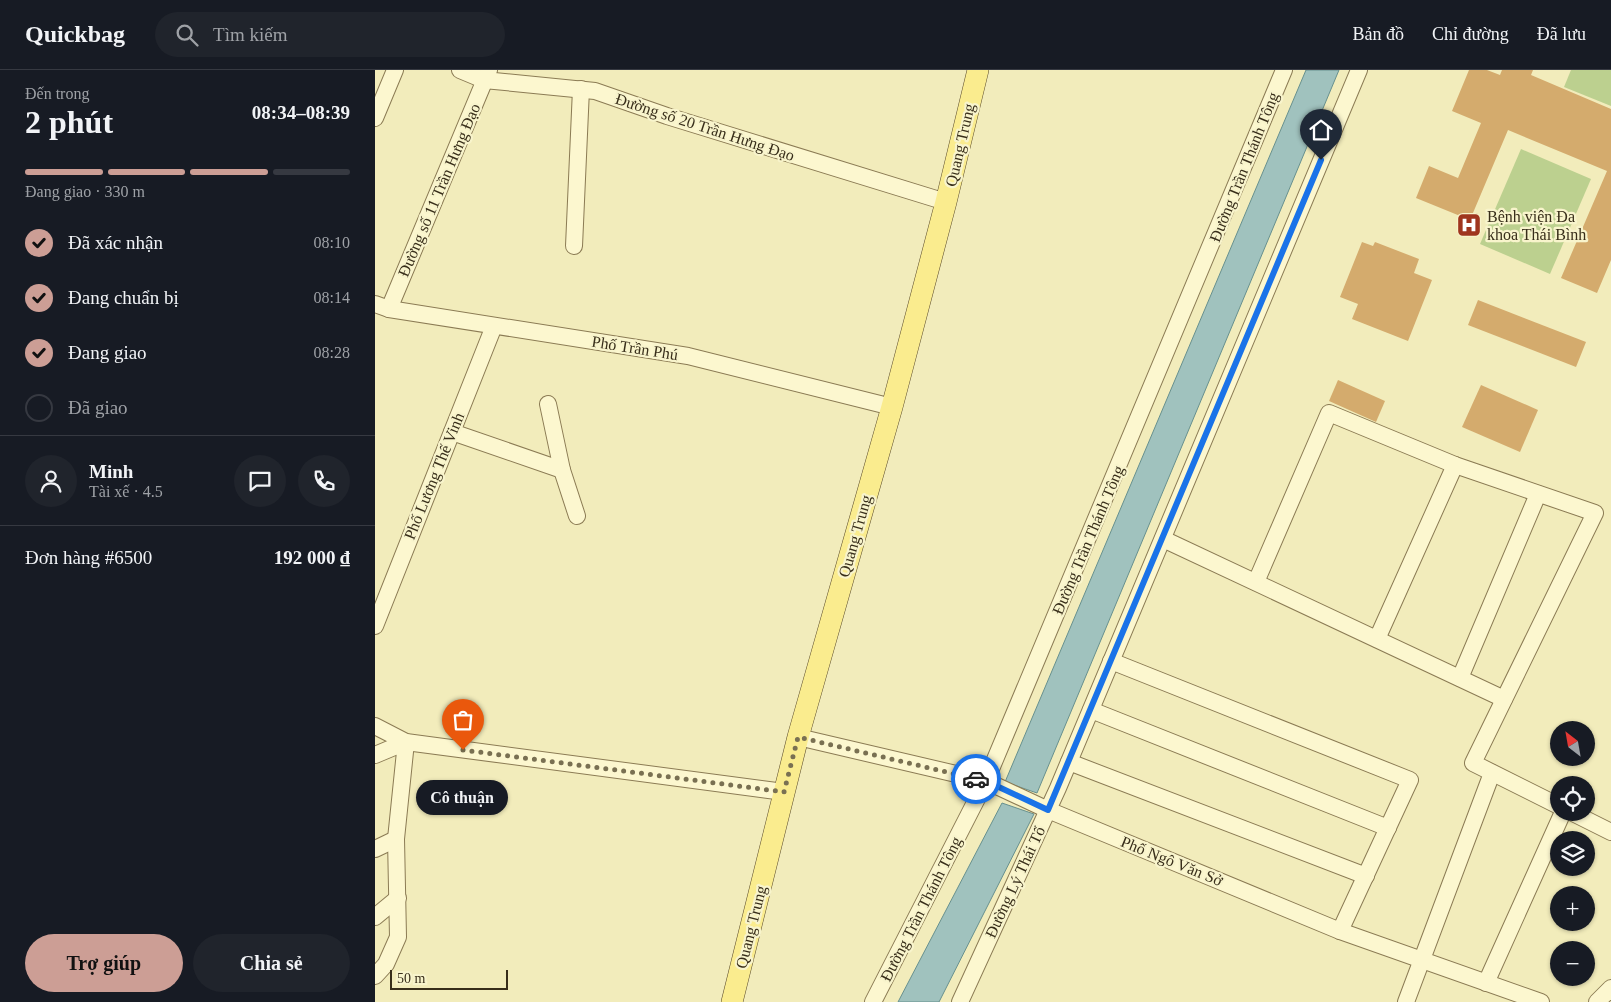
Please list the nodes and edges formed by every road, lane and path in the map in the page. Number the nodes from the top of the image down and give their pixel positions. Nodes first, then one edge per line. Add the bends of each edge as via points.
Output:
1 (395, 70) edge
2 (460, 70) edge
3 (978, 70) edge
4 (1284, 70) edge
5 (1359, 70) edge
6 (486, 75) edge
7 (581, 89) junction
8 (375, 118) edge
9 (947, 202) junction
10 (574, 246) dead end
11 (382, 307) edge
12 (494, 326) junction
13 (548, 404) dead end
14 (892, 407) junction
15 (451, 432) junction
16 (1455, 465) junction
17 (562, 470) junction
18 (1538, 494) junction
19 (577, 516) dead end
20 (1163, 539) junction
21 (1256, 582) junction
22 (375, 626) edge
23 (1377, 639) junction
24 (1111, 661) junction
25 (1460, 678) junction
26 (1504, 699) junction
27 (1091, 710) junction
28 (375, 726) edge
29 (798, 737) junction
30 (406, 742) junction
31 (375, 756) edge
32 (1069, 762) junction
33 (1492, 773) junction
34 (992, 784) junction
35 (784, 792) junction
36 (1550, 802) edge
37 (1048, 810) junction
38 (1559, 821) edge
39 (1589, 821) edge
40 (1387, 828) junction
41 (1611, 832) edge
42 (396, 839) junction
43 (375, 849) edge
44 (1366, 876) junction
45 (399, 898) junction
46 (375, 917) edge
47 (1340, 931) junction
48 (1422, 960) junction
49 (375, 976) edge
50 (1486, 983) junction
51 (1611, 988) edge
52 (732, 1002) edge
53 (873, 1002) edge
54 (960, 1002) edge
55 (1406, 1002) edge
56 (1541, 1002) edge
57 (1597, 1002) edge

1 - 8 street
2 - 6 street, Đường số 20 Trần Hưng Đạo
3 - 9 main road, Quang Trung
4 - 34 street, Đường Trần Thánh Tông
5 - 20 street, Đường Lý Thái Tổ
6 - 7 street, Đường số 20 Trần Hưng Đạo
6 - 11 street, Đường số 11 Trần Hưng Đạo
7 - 9 street, Đường số 20 Trần Hưng Đạo
7 - 10 street
9 - 14 main road, Quang Trung
11 - 12 street, Phố Trần Phú
12 - 14 street, Phố Trần Phú via 688,356
12 - 15 street, Phố Lương Thế Vinh
13 - 17 street
14 - 29 main road, Quang Trung
15 - 17 street
15 - 22 street, Phố Lương Thế Vinh
16 - 18 street
16 - 21 street via 1329,413
16 - 23 street
17 - 19 street
18 - 25 street
18 - 26 street via 1595,513
20 - 21 street
20 - 24 street, Đường Lý Thái Tổ
21 - 23 street
23 - 25 street
24 - 27 street, Đường Lý Thái Tổ
24 - 40 street via 1410,780
25 - 26 street
26 - 33 street via 1473,763
27 - 32 street, Đường Lý Thái Tổ
27 - 40 street
28 - 30 street
29 - 34 street, Phố Ngô Văn Sở
29 - 35 main road, Quang Trung
30 - 31 street
30 - 35 street
30 - 42 street
32 - 37 street, Đường Lý Thái Tổ
32 - 44 street
33 - 36 street
33 - 48 street
34 - 37 street, Phố Ngô Văn Sở
34 - 53 street, Đường Trần Thánh Tông
35 - 52 main road, Quang Trung
37 - 47 street, Phố Ngô Văn Sở
37 - 54 street, Đường Lý Thái Tổ
38 - 50 street
39 - 41 street
40 - 44 street
42 - 43 street
42 - 45 street
44 - 47 street
45 - 46 street
45 - 49 street via 398,937 386,964
47 - 48 street, Phố Ngô Văn Sở
48 - 50 street, Phố Ngô Văn Sở
48 - 55 street
50 - 56 street, Phố Ngô Văn Sở
51 - 57 street

